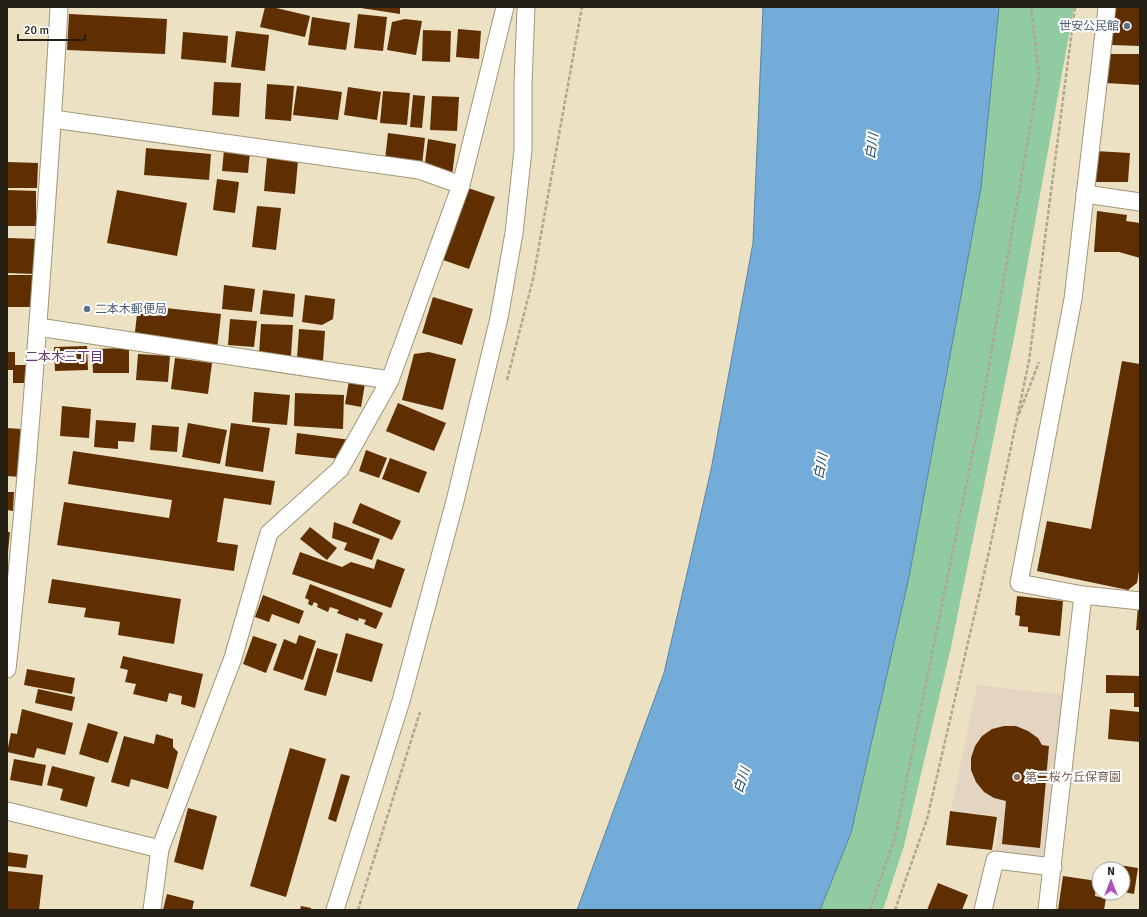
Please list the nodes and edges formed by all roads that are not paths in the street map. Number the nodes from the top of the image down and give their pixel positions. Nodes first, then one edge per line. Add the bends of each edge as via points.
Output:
1 (59, 7) edge
2 (505, 7) edge
3 (526, 7) edge
4 (1107, 7) edge
5 (53, 119) junction
6 (461, 185) junction
7 (1085, 194) junction
8 (1140, 202) edge
9 (38, 327) junction
10 (390, 380) junction
11 (12, 575) edge
12 (1083, 595) junction
13 (1140, 601) edge
14 (7, 669) edge
15 (7, 811) edge
16 (160, 849) junction
17 (1053, 867) junction
18 (152, 910) edge
19 (335, 910) edge
20 (983, 910) edge
21 (1047, 910) edge

1 - 5 street
2 - 6 street
3 - 19 street via 523,150 514,233 498,318 455,501 402,701
4 - 7 street
5 - 6 street via 419,170
5 - 9 street
6 - 10 street
7 - 8 street
7 - 12 street via 1073,299 1019,583
9 - 10 street
9 - 11 street
10 - 16 street via 340,469 269,533 233,658
11 - 14 street
12 - 13 street
12 - 17 street
15 - 16 street
16 - 18 street
17 - 20 street via 995,860
17 - 21 street

